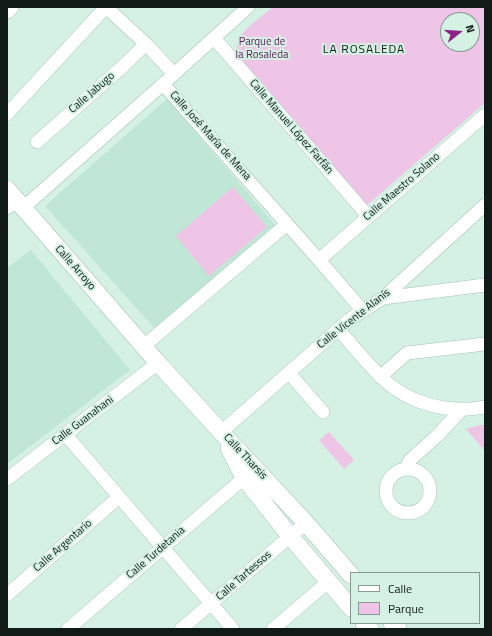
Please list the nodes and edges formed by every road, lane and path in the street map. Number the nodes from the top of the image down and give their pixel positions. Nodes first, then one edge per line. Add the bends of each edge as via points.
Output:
1 (10, 7) edge
2 (248, 7) edge
3 (113, 9) edge
4 (7, 10) edge
5 (214, 38) junction
6 (146, 44) junction
7 (174, 74) junction
8 (164, 84) junction
9 (7, 114) edge
10 (484, 117) edge
11 (37, 142) dead end
12 (14, 202) edge
13 (485, 205) edge
14 (368, 216) junction
15 (287, 224) junction
16 (319, 260) junction
17 (485, 285) edge
18 (383, 298) junction
19 (363, 311) junction
20 (338, 330) junction
21 (485, 344) edge
22 (144, 346) junction
23 (158, 363) junction
24 (289, 373) junction
25 (380, 376) junction
26 (485, 407) edge
27 (461, 410) junction
28 (323, 412) dead end
29 (221, 432) junction
30 (65, 434) junction
31 (408, 468) dead end
32 (244, 478) junction
33 (7, 479) edge
34 (120, 497) junction
35 (306, 523) junction
36 (290, 536) junction
37 (163, 548) junction
38 (350, 574) edge
39 (328, 582) junction
40 (7, 595) edge
41 (211, 604) junction
42 (350, 607) edge
43 (68, 629) edge
44 (182, 629) edge
45 (233, 629) edge
46 (273, 629) edge

1 - 4 main road
2 - 5 street
3 - 6 street
3 - 9 street
5 - 7 street
5 - 14 street, Calle Manuel López Farfán
6 - 7 street
6 - 11 street, Calle Jabugo
7 - 8 street
8 - 12 street, Calle José María de Mena
8 - 15 street, Calle José María de Mena
10 - 14 street, Calle Maestro Solano
12 - 22 main road, Calle Arroyo
13 - 18 street, Calle Vicente Alanís
14 - 16 street, Calle Maestro Solano
15 - 16 street, Calle José María de Mena
15 - 22 street
16 - 19 street, Calle José María de Mena
17 - 18 street
18 - 19 street, Calle Vicente Alanís
19 - 20 street, Calle Vicente Alanís
20 - 24 street, Calle Vicente Alanís
20 - 25 street
21 - 25 street via 408,353
22 - 23 main road, Calle Arroyo
23 - 29 main road, Calle Arroyo
23 - 30 street, Calle Guanahani
24 - 28 street
24 - 29 street, Calle Vicente Alanís
25 - 27 street via 411,398 443,408
26 - 27 street
27 - 31 street via 410,460
29 - 32 main road, Calle Tharsis
29 - 35 main road, Calle Tharsis
30 - 33 street, Calle Guanahani
30 - 34 street
32 - 36 main road, Calle Tharsis
32 - 37 street, Calle Turdetania
34 - 37 street
34 - 40 street, Calle Argentario
35 - 36 street, Calle Tartessos
35 - 38 main road, Calle Tharsis
36 - 39 main road, Calle Tharsis
36 - 41 street, Calle Tartessos
37 - 41 street
37 - 43 street, Calle Turdetania
39 - 42 main road, Calle Tharsis
39 - 46 street
41 - 44 street, Calle Tartessos
41 - 45 street

